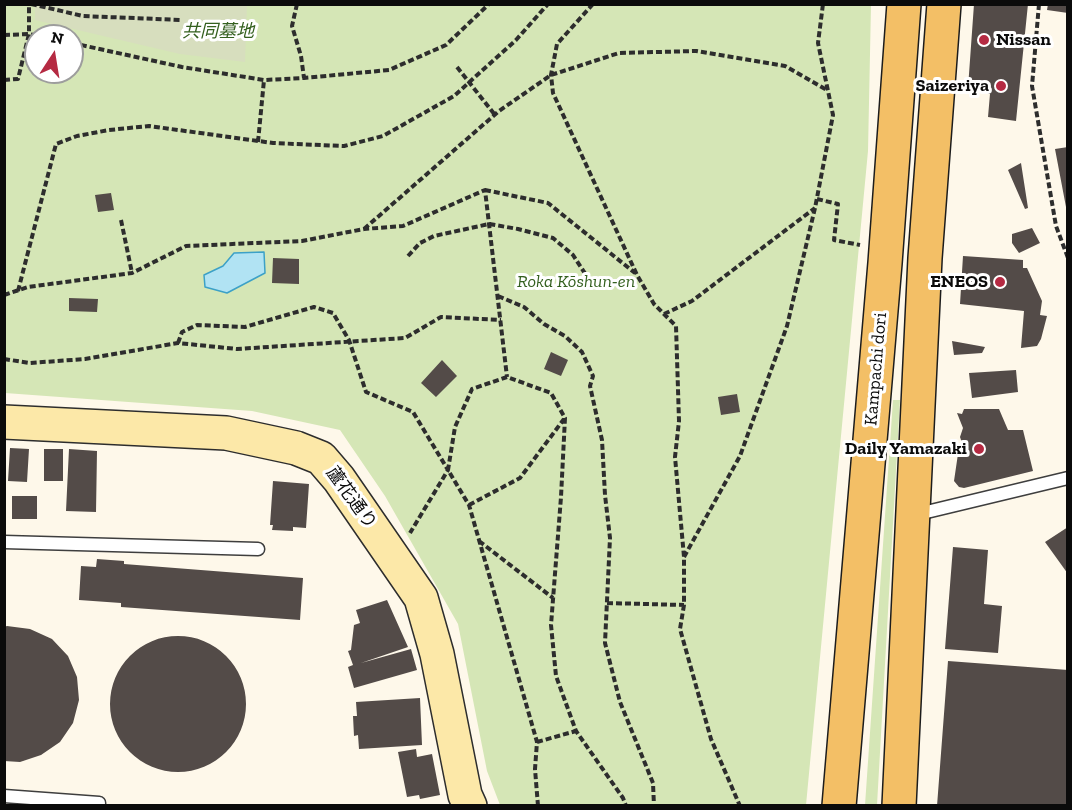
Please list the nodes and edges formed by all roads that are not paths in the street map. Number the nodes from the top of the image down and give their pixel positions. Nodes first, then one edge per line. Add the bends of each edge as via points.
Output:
1 (904, 4) edge
2 (944, 4) edge
3 (4, 422) edge
4 (1068, 478) edge
5 (914, 516) junction
6 (4, 542) edge
7 (258, 549) dead end
8 (4, 795) edge
9 (99, 803) dead end
10 (470, 806) edge
11 (839, 806) edge
12 (899, 806) edge

1 - 11 main road, Kampachi dori
2 - 5 main road via 925,258
3 - 10 street, 蘆花通り via 226,433 296,448 321,458 420,598 437,654
4 - 5 lane
5 - 12 main road
6 - 7 lane
8 - 9 lane

